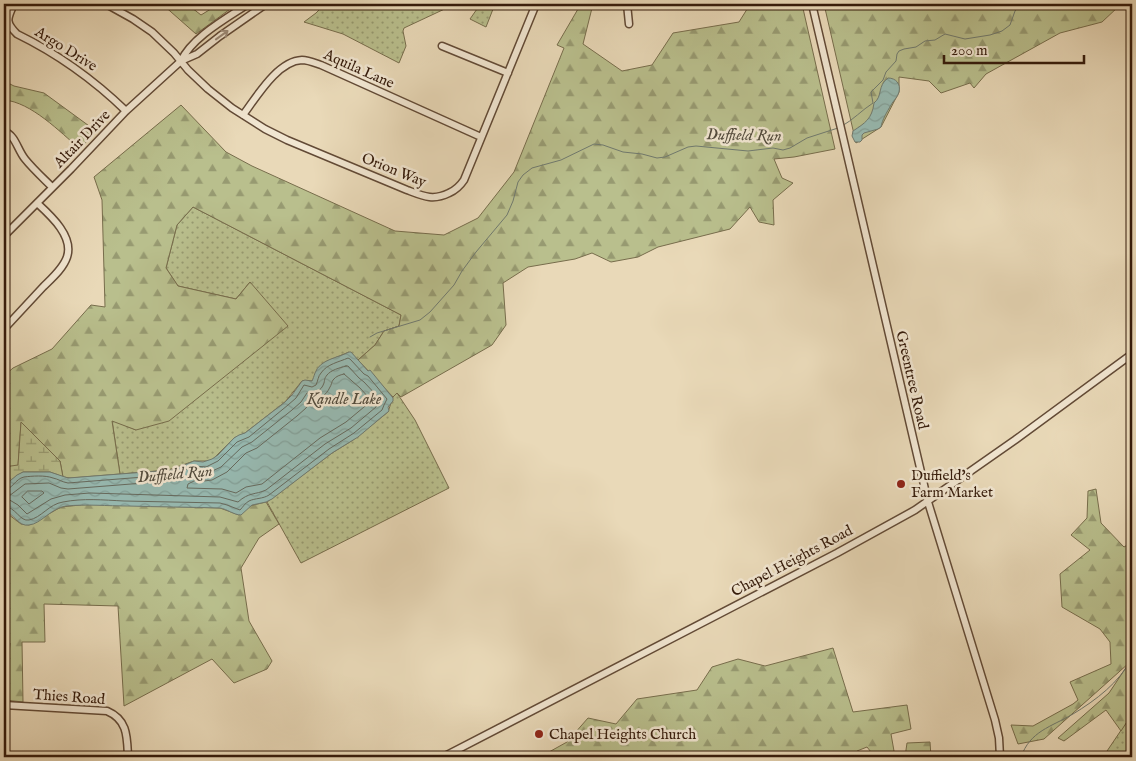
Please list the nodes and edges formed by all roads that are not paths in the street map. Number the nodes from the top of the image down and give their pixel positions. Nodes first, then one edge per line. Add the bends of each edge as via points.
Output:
1 (14, 4) edge
2 (106, 4) edge
3 (248, 4) edge
4 (266, 4) edge
5 (536, 4) edge
6 (626, 4) edge
7 (812, 4) edge
8 (630, 24) dead end
9 (442, 46) dead end
10 (181, 61) junction
11 (508, 73) junction
12 (126, 111) junction
13 (243, 116) junction
14 (4, 131) edge
15 (481, 137) junction
16 (52, 187) junction
17 (37, 203) junction
18 (5, 232) edge
19 (4, 330) edge
20 (1132, 354) edge
21 (928, 502) junction
22 (4, 705) edge
23 (128, 757) edge
24 (443, 757) edge
25 (1000, 757) edge

1 - 12 street, Argo Drive via 8,22 17,34 83,73
2 - 10 street via 159,38
3 - 10 street, Altair Drive via 192,44
10 -> 4 street, Altair Drive via 197,54
5 - 11 street, Orion Way
6 - 8 street
7 - 21 street, Greentree Road
9 - 11 street
10 - 12 street, Altair Drive
10 - 13 street, Orion Way via 208,89
11 - 15 street, Orion Way
12 - 16 street, Altair Drive
13 - 15 street, Aquila Lane via 278,72 299,60 307,60
13 - 15 street, Orion Way via 287,140 407,190 435,198 455,190 464,180
14 - 16 street
16 - 17 street, Altair Drive
17 - 18 street, Altair Drive
17 - 19 street via 62,230 68,245 67,258
20 - 21 street, Chapel Heights Road
21 - 24 street, Chapel Heights Road via 837,553
21 - 25 street, Greentree Road via 995,720
22 - 23 street, Thies Road via 107,710 123,725

